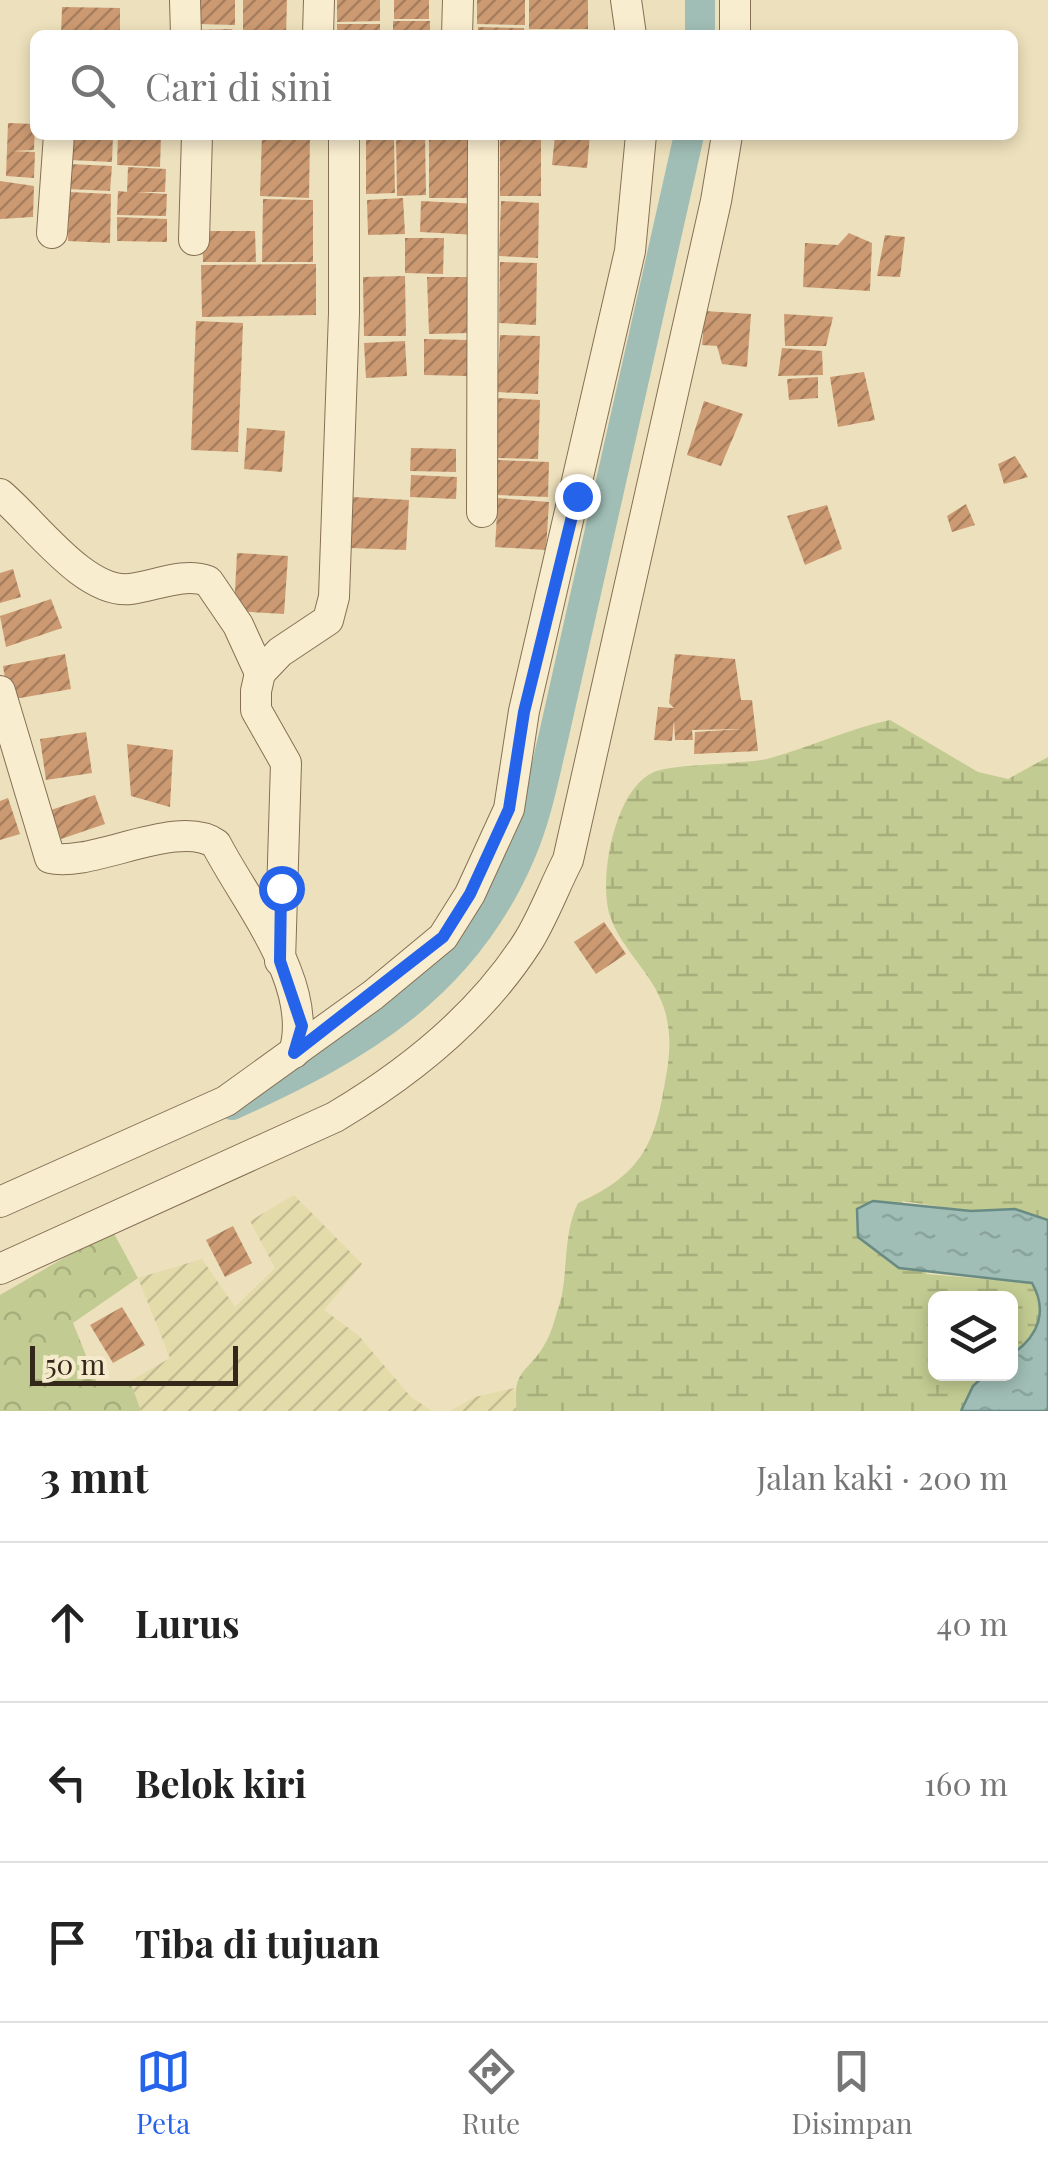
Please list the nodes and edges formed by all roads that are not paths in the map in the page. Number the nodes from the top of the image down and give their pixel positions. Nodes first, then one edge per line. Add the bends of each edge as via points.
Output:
1 (185, 0) edge
2 (320, 0) edge
3 (458, 0) edge
4 (626, 0) edge
5 (735, 0) edge
6 (186, 30) edge
7 (318, 30) edge
8 (457, 30) edge
9 (630, 30) edge
10 (735, 30) edge
11 (59, 140) edge
12 (196, 140) edge
13 (344, 140) edge
14 (641, 140) edge
15 (726, 140) edge
16 (484, 148) edge
17 (52, 233) dead end
18 (194, 240) dead end
19 (0, 494) edge
20 (482, 512) dead end
21 (270, 662) junction
22 (0, 691) edge
23 (12, 784) edge
24 (280, 961) junction
25 (294, 1053) junction
26 (0, 1202) edge
27 (0, 1269) edge

1 - 6 street
2 - 7 street
3 - 8 street
4 - 9 street
5 - 10 street
11 - 17 street
12 - 18 street
13 - 21 street via 334,597 328,620
14 - 25 street via 630,251 524,712 509,809 443,937
15 - 27 street via 568,860 527,942 474,1009 380,1090
16 - 20 street
19 - 21 street via 56,550 109,587 208,580
21 - 24 street via 256,710 286,763
22 - 23 street
23 - 24 street via 54,861 153,840 214,842
24 - 25 street via 302,1026
25 - 26 street via 226,1101

